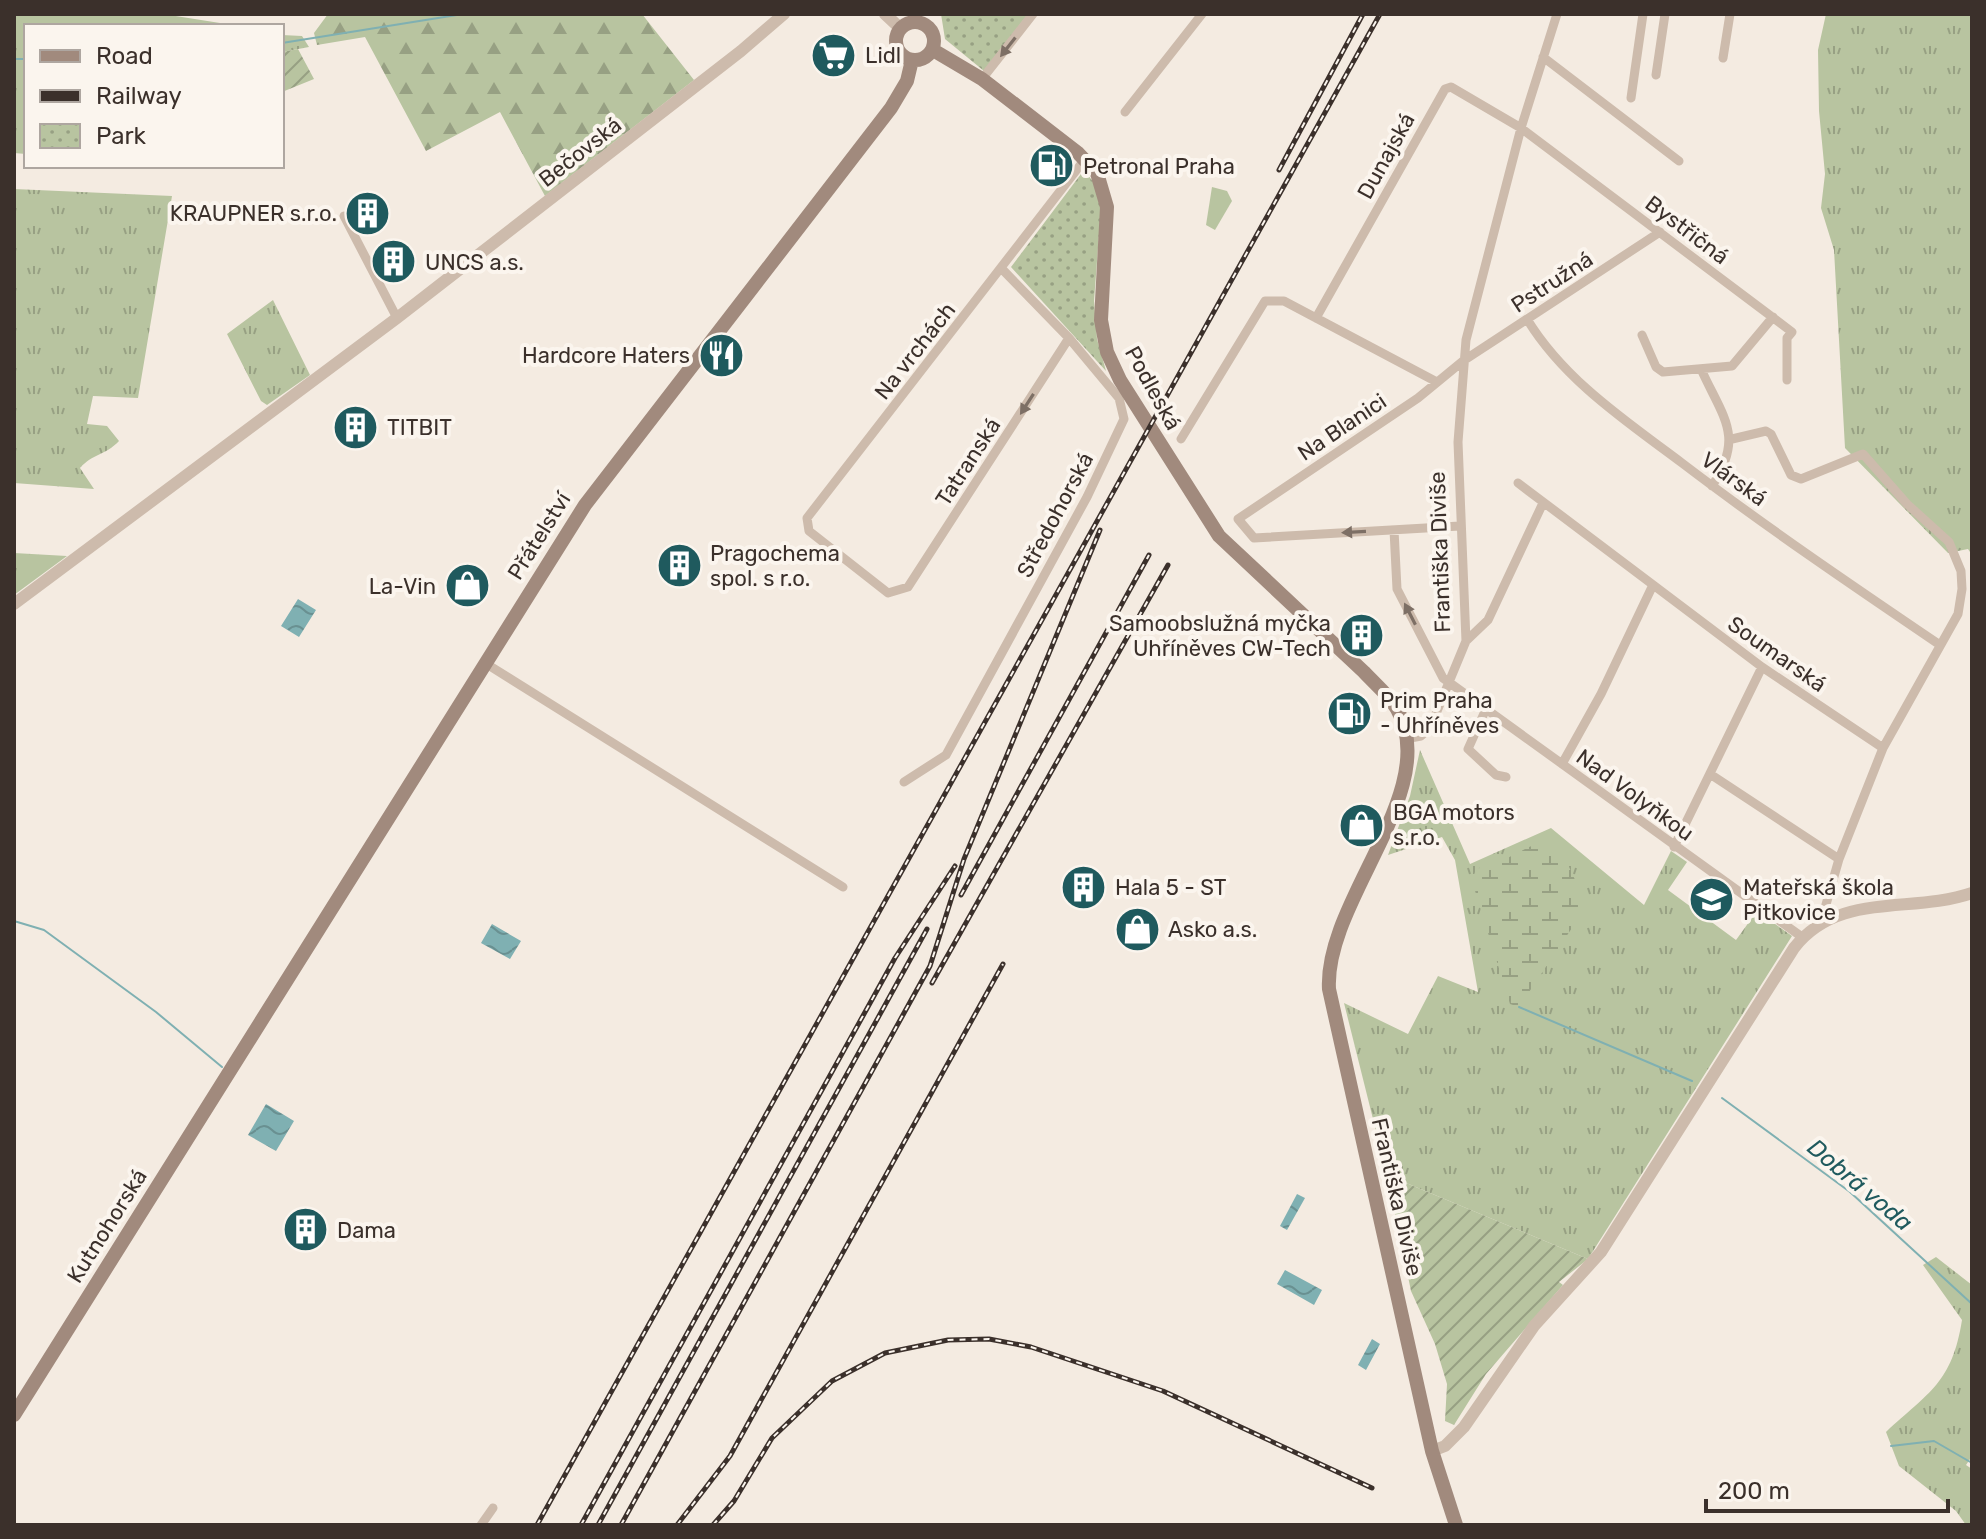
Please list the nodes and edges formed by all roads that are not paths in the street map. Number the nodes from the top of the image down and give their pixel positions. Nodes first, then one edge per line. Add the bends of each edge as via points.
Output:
1 (784, 14) edge
2 (885, 14) edge
3 (1033, 14) edge
4 (1202, 14) edge
5 (1557, 14) edge
6 (1643, 14) edge
7 (1665, 14) edge
8 (1730, 14) edge
9 (924, 19) edge
10 (901, 29) junction
11 (933, 50) junction
12 (1543, 57) junction
13 (1723, 58) dead end
14 (912, 60) junction
15 (1656, 75) dead end
16 (982, 79) junction
17 (1631, 98) dead end
18 (1125, 112) dead end
19 (1521, 128) junction
20 (1085, 159) junction
21 (1679, 161) dead end
22 (344, 216) dead end
23 (1660, 232) junction
24 (1002, 269) junction
25 (1773, 317) junction
26 (397, 318) junction
27 (1316, 318) junction
28 (1527, 319) junction
29 (1642, 335) dead end
30 (1069, 338) junction
31 (1463, 361) junction
32 (1701, 369) junction
33 (1787, 380) dead end
34 (1435, 381) junction
35 (1181, 439) dead end
36 (1732, 439) junction
37 (1518, 483) dead end
38 (1712, 486) junction
39 (1543, 503) junction
40 (1460, 526) junction
41 (1394, 530) junction
42 (1652, 587) junction
43 (888, 593) joint
44 (14, 604) edge
45 (1466, 641) junction
46 (1940, 645) junction
47 (485, 663) junction
48 (1762, 667) junction
49 (1447, 682) junction
50 (1486, 709) junction
51 (1405, 739) junction
52 (1883, 748) junction
53 (1562, 764) junction
54 (1710, 774) junction
55 (1506, 777) dead end
56 (904, 782) dead end
57 (1674, 847) junction
58 (1839, 859) junction
59 (843, 887) dead end
60 (1972, 893) edge
61 (1821, 922) junction
62 (1802, 937) junction
63 (236, 1060) joint
64 (14, 1415) edge
65 (1432, 1451) junction
66 (493, 1508) dead end
67 (481, 1525) edge
68 (1456, 1525) edge

1 - 26 street, Bečovská
2 - 10 street
3 -> 16 street
4 - 18 street
5 - 12 street, Františka Diviše
6 - 17 street
7 - 15 street
8 - 13 street
9 - 10 main road
9 - 11 main road via 933,35
10 - 14 main road via 897,48
11 - 14 main road
11 - 16 main road, Podleská
12 - 19 street, Františka Diviše
12 - 21 street
14 - 47 main road, Přátelství via 891,108 607,474
16 - 20 main road, Podleská
19 - 23 street, Bystřičná
19 - 27 street, Dunajská via 1451,87 1445,89
19 - 31 street, Františka Diviše
20 - 24 street, Na vrchách
20 - 51 main road, Podleská via 1106,198 1100,309 1107,352 1120,380 1219,536 1386,696 1397,709
22 - 26 street
23 - 25 street, Bystřičná
23 - 28 street, Pstružná
24 - 30 street, Středohorská
24 - 43 street, Na vrchách via 807,518 809,531
25 - 32 street via 1739,361
25 - 33 street, Bystřičná via 1792,332 1787,338
26 - 44 street, Bečovská
27 - 34 street
27 - 35 street via 1284,301 1265,301
28 - 31 street, Pstružná
28 - 38 street, Vlárská via 1545,349 1581,383
29 - 32 street via 1663,372
30 -> 43 street, Tatranská via 908,587
30 - 56 street, Středohorská via 1119,398 1124,419 946,755
31 - 34 street, Na Blanici
31 - 40 street, Františka Diviše
32 - 36 street
41 -> 34 street, Na Blanici via 1254,538 1238,519 1418,398
36 - 38 street
36 - 46 street via 1766,431 1791,475 1801,479 1863,454 1949,542 1959,563 1958,614
37 - 39 street, Soumarská
38 - 46 street, Vlárská
39 - 42 street, Soumarská
39 - 45 street via 1488,620
40 - 41 street
40 - 45 street, Františka Diviše
49 -> 41 street via 1397,589
42 - 48 street, Soumarská
42 - 53 street
45 - 49 street, Františka Diviše
46 - 52 street
47 - 59 street
47 - 63 main road, Přátelství
48 - 52 street, Soumarská
48 - 54 street
49 - 50 street, Nad Volyňkou
49 - 51 street, Františka Diviše via 1430,728
50 - 53 street, Nad Volyňkou
50 - 55 street via 1468,749 1496,775
51 - 65 main road, Františka Diviše via 1398,798 1336,931 1329,979
52 - 58 street
53 - 57 street, Nad Volyňkou
54 - 57 street
54 - 58 street
57 - 62 street, Nad Volyňkou
58 - 61 street
60 - 61 street via 1930,903 1866,907
61 - 62 street
62 - 65 street via 1601,1252 1534,1326 1464,1427
63 - 64 main road, Kutnohorská
65 - 68 main road, Františka Diviše
66 - 67 street

